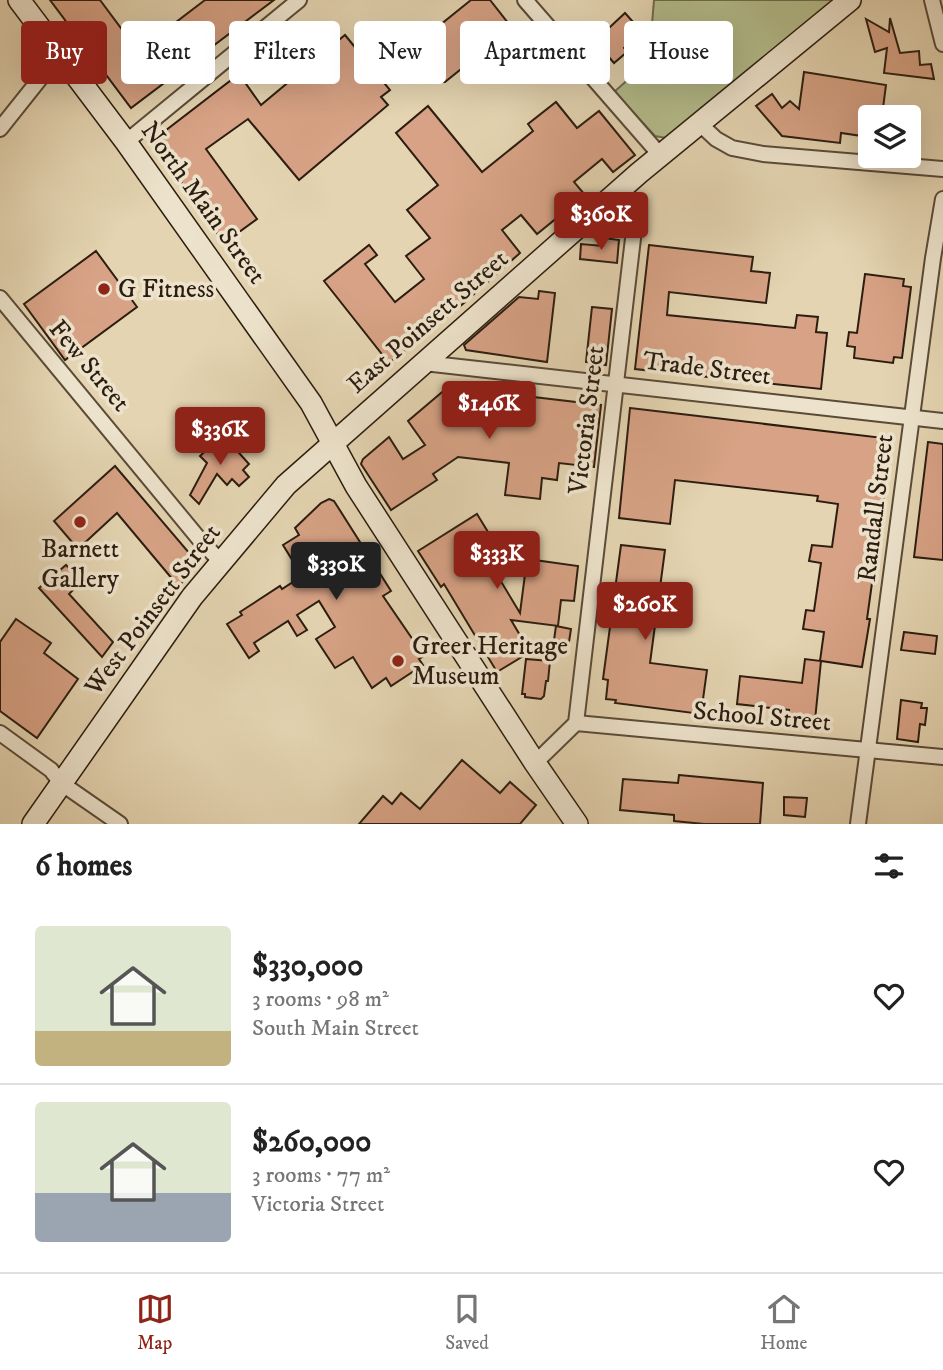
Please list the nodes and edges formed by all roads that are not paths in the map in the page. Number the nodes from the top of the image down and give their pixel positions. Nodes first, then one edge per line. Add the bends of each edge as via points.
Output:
1 (19, 0) edge
2 (299, 0) edge
3 (525, 0) edge
4 (850, 0) edge
5 (932, 0) edge
6 (35, 21) edge
7 (943, 44) edge
8 (36, 84) edge
9 (82, 84) edge
10 (700, 124) junction
11 (0, 129) edge
12 (125, 142) junction
13 (661, 156) junction
14 (943, 169) edge
15 (614, 196) junction
16 (943, 199) edge
17 (0, 298) edge
18 (448, 341) junction
19 (424, 363) junction
20 (453, 366) junction
21 (617, 383) junction
22 (912, 418) junction
23 (943, 421) edge
24 (333, 443) junction
25 (221, 562) junction
26 (576, 723) junction
27 (0, 733) edge
28 (868, 750) junction
29 (943, 757) edge
30 (535, 763) junction
31 (61, 783) junction
32 (33, 824) edge
33 (120, 824) edge
34 (577, 824) edge
35 (858, 824) edge

1 - 6 main road, North Main Street
2 - 12 street
3 - 13 street
4 - 10 main road, East Poinsett Street
5 - 7 street
8 - 11 street
9 - 12 main road, North Main Street
10 - 13 main road, East Poinsett Street
10 - 14 street via 716,139 742,150
12 - 24 main road, North Main Street via 311,403
13 - 15 main road, East Poinsett Street
15 - 18 main road, East Poinsett Street
15 - 21 street, Victoria Street via 628,211 634,230
16 - 22 street, Randall Street
17 - 25 street, Few Street
18 - 19 main road, East Poinsett Street
18 - 20 street
19 - 20 street, Trade Street
19 - 24 main road, East Poinsett Street
20 - 21 street, Trade Street
21 - 22 street, Trade Street
21 - 26 street, Victoria Street
22 - 23 street, Trade Street
22 - 28 street, Randall Street
24 - 25 main road, West Poinsett Street via 286,485
24 - 30 main road, North Main Street via 356,486
25 - 31 main road, West Poinsett Street
26 - 28 street, School Street
26 - 30 street
27 - 31 street via 51,770
28 - 29 street, School Street
28 - 35 street, Randall Street
30 - 34 main road, North Main Street
31 - 32 main road, West Poinsett Street
31 - 33 street

